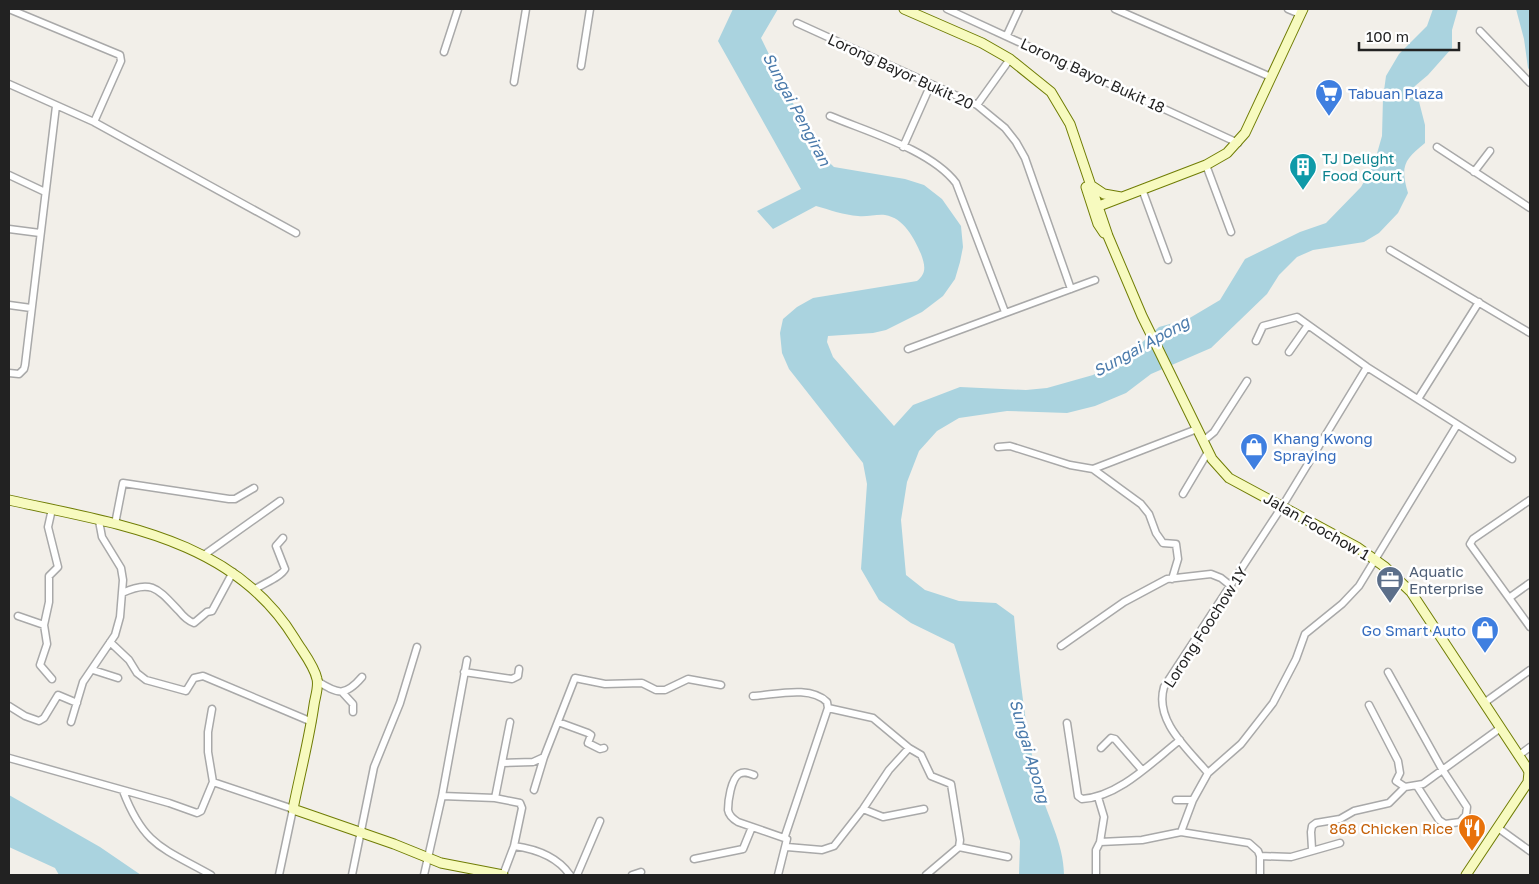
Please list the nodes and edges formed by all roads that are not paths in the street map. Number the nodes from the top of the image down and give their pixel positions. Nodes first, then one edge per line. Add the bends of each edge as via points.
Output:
1 (9, 9) edge
2 (458, 9) edge
3 (526, 9) edge
4 (590, 9) edge
5 (904, 9) edge
6 (947, 9) edge
7 (1019, 9) edge
8 (1115, 9) edge
9 (1288, 9) edge
10 (1301, 11) edge
11 (797, 23) dead end
12 (1480, 31) dead end
13 (1007, 35) junction
14 (444, 52) dead end
15 (1010, 59) junction
16 (581, 66) dead end
17 (1271, 77) junction
18 (514, 82) dead end
19 (1530, 83) edge
20 (9, 84) edge
21 (931, 84) junction
22 (978, 105) junction
23 (56, 106) junction
24 (830, 116) dead end
25 (94, 122) junction
26 (1238, 143) junction
27 (1437, 146) dead end
28 (903, 147) junction
29 (1490, 150) dead end
30 (1206, 165) junction
31 (1474, 172) junction
32 (9, 175) edge
33 (1089, 181) junction
34 (1142, 190) junction
35 (44, 192) junction
36 (1122, 197) junction
37 (1099, 206) junction
38 (1530, 208) edge
39 (9, 229) edge
40 (1231, 232) dead end
41 (40, 233) junction
42 (296, 233) dead end
43 (1107, 233) junction
44 (1390, 250) dead end
45 (1168, 260) dead end
46 (1095, 280) dead end
47 (1071, 289) junction
48 (1478, 302) junction
49 (9, 305) edge
50 (31, 308) junction
51 (1005, 312) junction
52 (1308, 325) junction
53 (1530, 333) edge
54 (1256, 341) dead end
55 (908, 349) dead end
56 (1289, 352) dead end
57 (1367, 367) junction
58 (9, 372) edge
59 (1247, 381) dead end
60 (1418, 399) junction
61 (1457, 425) junction
62 (1197, 429) junction
63 (1203, 441) junction
64 (998, 447) dead end
65 (1208, 452) junction
66 (1512, 458) dead end
67 (1093, 469) junction
68 (254, 488) dead end
69 (1182, 494) dead end
70 (9, 500) edge
71 (1530, 500) edge
72 (280, 501) dead end
73 (1283, 505) junction
74 (52, 510) junction
75 (99, 521) junction
76 (115, 524) junction
77 (283, 538) dead end
78 (204, 555) junction
79 (1374, 558) junction
80 (233, 572) junction
81 (1172, 579) junction
82 (1530, 583) edge
83 (1231, 586) junction
84 (254, 590) junction
85 (122, 593) junction
86 (1509, 598) junction
87 (18, 616) dead end
88 (44, 625) junction
89 (1530, 627) edge
90 (110, 642) junction
91 (1061, 646) dead end
92 (417, 647) dead end
93 (467, 660) dead end
94 (519, 669) dead end
95 (93, 670) junction
96 (1530, 670) edge
97 (464, 672) junction
98 (1388, 672) dead end
99 (362, 677) dead end
100 (118, 678) dead end
101 (52, 679) dead end
102 (317, 681) junction
103 (721, 685) dead end
104 (342, 692) junction
105 (752, 696) dead end
106 (77, 703) junction
107 (1484, 703) junction
108 (1368, 705) dead end
109 (9, 706) edge
110 (828, 708) junction
111 (212, 709) dead end
112 (353, 712) dead end
113 (71, 722) dead end
114 (312, 722) junction
115 (510, 722) dead end
116 (558, 722) junction
117 (1067, 723) dead end
118 (1499, 729) junction
119 (1180, 740) junction
120 (1530, 747) edge
121 (604, 748) dead end
122 (909, 748) junction
123 (1101, 748) dead end
124 (544, 757) junction
125 (9, 758) edge
126 (1520, 758) junction
127 (503, 763) junction
128 (1530, 766) edge
129 (1442, 769) junction
130 (1142, 770) junction
131 (1208, 774) junction
132 (754, 775) dead end
133 (1530, 777) edge
134 (213, 782) junction
135 (1417, 786) junction
136 (1405, 787) junction
137 (534, 790) dead end
138 (123, 791) junction
139 (442, 796) junction
140 (1098, 797) junction
141 (495, 798) junction
142 (1176, 800) dead end
143 (1194, 800) junction
144 (293, 809) junction
145 (863, 809) junction
146 (924, 809) dead end
147 (600, 821) dead end
148 (752, 827) junction
149 (1498, 828) junction
150 (1181, 832) junction
151 (360, 833) junction
152 (785, 836) junction
153 (1100, 842) junction
154 (1340, 843) dead end
155 (514, 846) junction
156 (787, 847) junction
157 (959, 847) junction
158 (1312, 850) junction
159 (1530, 850) edge
160 (1260, 856) junction
161 (1008, 857) dead end
162 (427, 858) junction
163 (694, 859) dead end
164 (641, 872) dead end
165 (211, 875) edge
166 (279, 875) edge
167 (352, 875) edge
168 (424, 875) edge
169 (503, 875) edge
170 (570, 875) edge
171 (577, 875) edge
172 (632, 875) edge
173 (778, 875) edge
174 (926, 875) edge
175 (1096, 875) edge
176 (1260, 875) edge
177 (1466, 875) edge

1 - 25 street via 120,55 121,61
2 - 14 street
3 - 18 street
4 - 16 street
5 - 15 street via 982,43
6 - 13 street, Lorong Bayor Bukit 18
7 - 13 street
8 - 17 street
9 - 10 street
10 - 17 street
11 - 21 street, Lorong Bayor Bukit 20
12 - 19 street
13 - 26 street, Lorong Bayor Bukit 18
15 - 22 street
15 - 33 street via 1051,92 1070,124
17 - 26 street
20 - 23 street
21 - 22 street, Lorong Bayor Bukit 20
21 - 28 street
22 - 47 street, Lorong Bayor Bukit 20 via 1005,128 1025,158
23 - 25 street
23 - 35 street
24 - 28 street
25 - 42 street
26 - 30 street
27 - 31 street
28 - 51 street via 939,166 956,183
29 - 31 street
30 - 34 street
30 - 40 street
31 - 38 street
32 - 35 street
33 - 36 street via 1104,194
33 - 37 street
33 - 43 street via 1086,188 1098,224 1102,232
34 - 36 street
34 - 45 street
35 - 41 street
36 - 37 street
36 - 43 street via 1107,212
37 - 43 street
39 - 41 street
41 - 50 street
43 - 62 street, Jalan Foochow 1 via 1142,316
44 - 48 street
46 - 47 street
47 - 51 street
48 - 53 street
48 - 60 street
49 - 50 street
50 - 58 street via 24,370 19,374
51 - 55 street
52 - 54 street via 1297,317 1270,323 1263,326
52 - 56 street
52 - 57 street
57 - 60 street
57 - 73 street, Lorong Foochow 1Y
59 - 63 street via 1214,432
60 - 61 street
61 - 66 street
61 - 79 street
62 - 63 street, Jalan Foochow 1
62 - 67 street
63 - 65 street, Jalan Foochow 1
64 - 67 street via 1010,446
65 - 69 street
65 - 73 street, Jalan Foochow 1 via 1229,478
67 - 81 street via 1140,504 1149,514 1163,543 1176,544 1178,559
68 - 76 street via 229,499 123,483
70 - 74 street
71 - 86 street via 1470,544
72 - 78 street
73 - 79 street, Jalan Foochow 1
73 - 83 street, Lorong Foochow 1Y
74 - 75 street
74 - 88 street via 48,527 58,568 49,576 49,602
75 - 76 street
75 - 85 street via 102,537 121,568
76 - 78 street via 163,538
77 - 84 street via 276,546 285,570
78 - 80 street
79 - 107 street, Jalan Foochow 1 via 1411,592
79 - 131 street via 1358,586 1342,604 1305,634 1296,660 1277,695 1249,735
80 - 84 street
80 - 85 street via 212,611 194,623 154,588 138,585
81 - 83 street via 1210,574
81 - 91 street via 1145,589
82 - 86 street
83 - 119 street, Lorong Foochow 1Y via 1161,696 1163,716
84 - 102 street via 289,630
85 - 90 street via 120,617
86 - 89 street
87 - 88 street
88 - 101 street via 47,644 40,665
90 - 95 street
90 - 114 street via 146,680 186,691 194,678 203,676
92 - 151 street via 400,703 374,767
93 - 97 street
94 - 97 street via 518,676 512,679
95 - 100 street
95 - 106 street via 83,682
96 - 107 street
97 - 139 street
98 - 129 street
99 - 104 street via 350,690
102 - 104 street
102 - 114 street
103 - 116 street via 688,679 665,690 656,690 642,683 618,685 576,678
104 - 112 street via 353,704
105 - 110 street via 804,691 822,697 828,702
106 - 109 street via 58,695 39,721
106 - 113 street
107 - 118 street, Jalan Foochow 1
108 - 136 street via 1398,761 1400,773 1396,781
110 - 122 street via 873,718
110 - 152 street
111 - 134 street via 208,742
114 - 144 street
115 - 127 street
116 - 121 street via 588,732 591,735 588,743
116 - 124 street
117 - 140 street via 1078,796 1082,799
118 - 126 street, Jalan Foochow 1
118 - 129 street
119 - 130 street
119 - 131 street, Lorong Foochow 1Y
120 - 126 street
122 - 145 street via 889,770
122 - 157 street via 921,755 932,776 951,784
123 - 130 street via 1111,738 1116,740
124 - 127 street via 534,762
124 - 137 street
125 - 138 street
126 - 128 street
126 - 133 street, Jalan Foochow 1
127 - 141 street
129 - 135 street
129 - 135 street via 1467,808 1460,822 1451,825 1439,820
130 - 140 street
131 - 143 street
132 - 148 street via 746,772 735,779 728,810 732,818
133 - 149 street
134 - 138 street via 197,813
134 - 144 street
135 - 136 street
136 - 158 street via 1389,803 1316,823 1311,832
138 - 165 street via 132,814 152,842
139 - 141 street
139 - 162 street
140 - 153 street via 1104,817
141 - 155 street via 520,803 522,808
142 - 143 street
143 - 150 street
144 - 151 street
144 - 166 street
145 - 146 street via 883,817
145 - 156 street via 834,846 828,849
147 - 171 street
148 - 152 street
148 - 163 street via 744,849
149 - 159 street
149 - 177 street
150 - 153 street via 1142,840
150 - 160 street via 1248,843
151 - 162 street
151 - 167 street
152 - 156 street
153 - 175 street via 1096,850
154 - 158 street
155 - 169 street
155 - 170 street via 532,848 549,856
156 - 173 street
157 - 161 street
157 - 174 street
158 - 160 street via 1291,856
160 - 176 street
162 - 168 street
162 - 169 street
164 - 172 street

